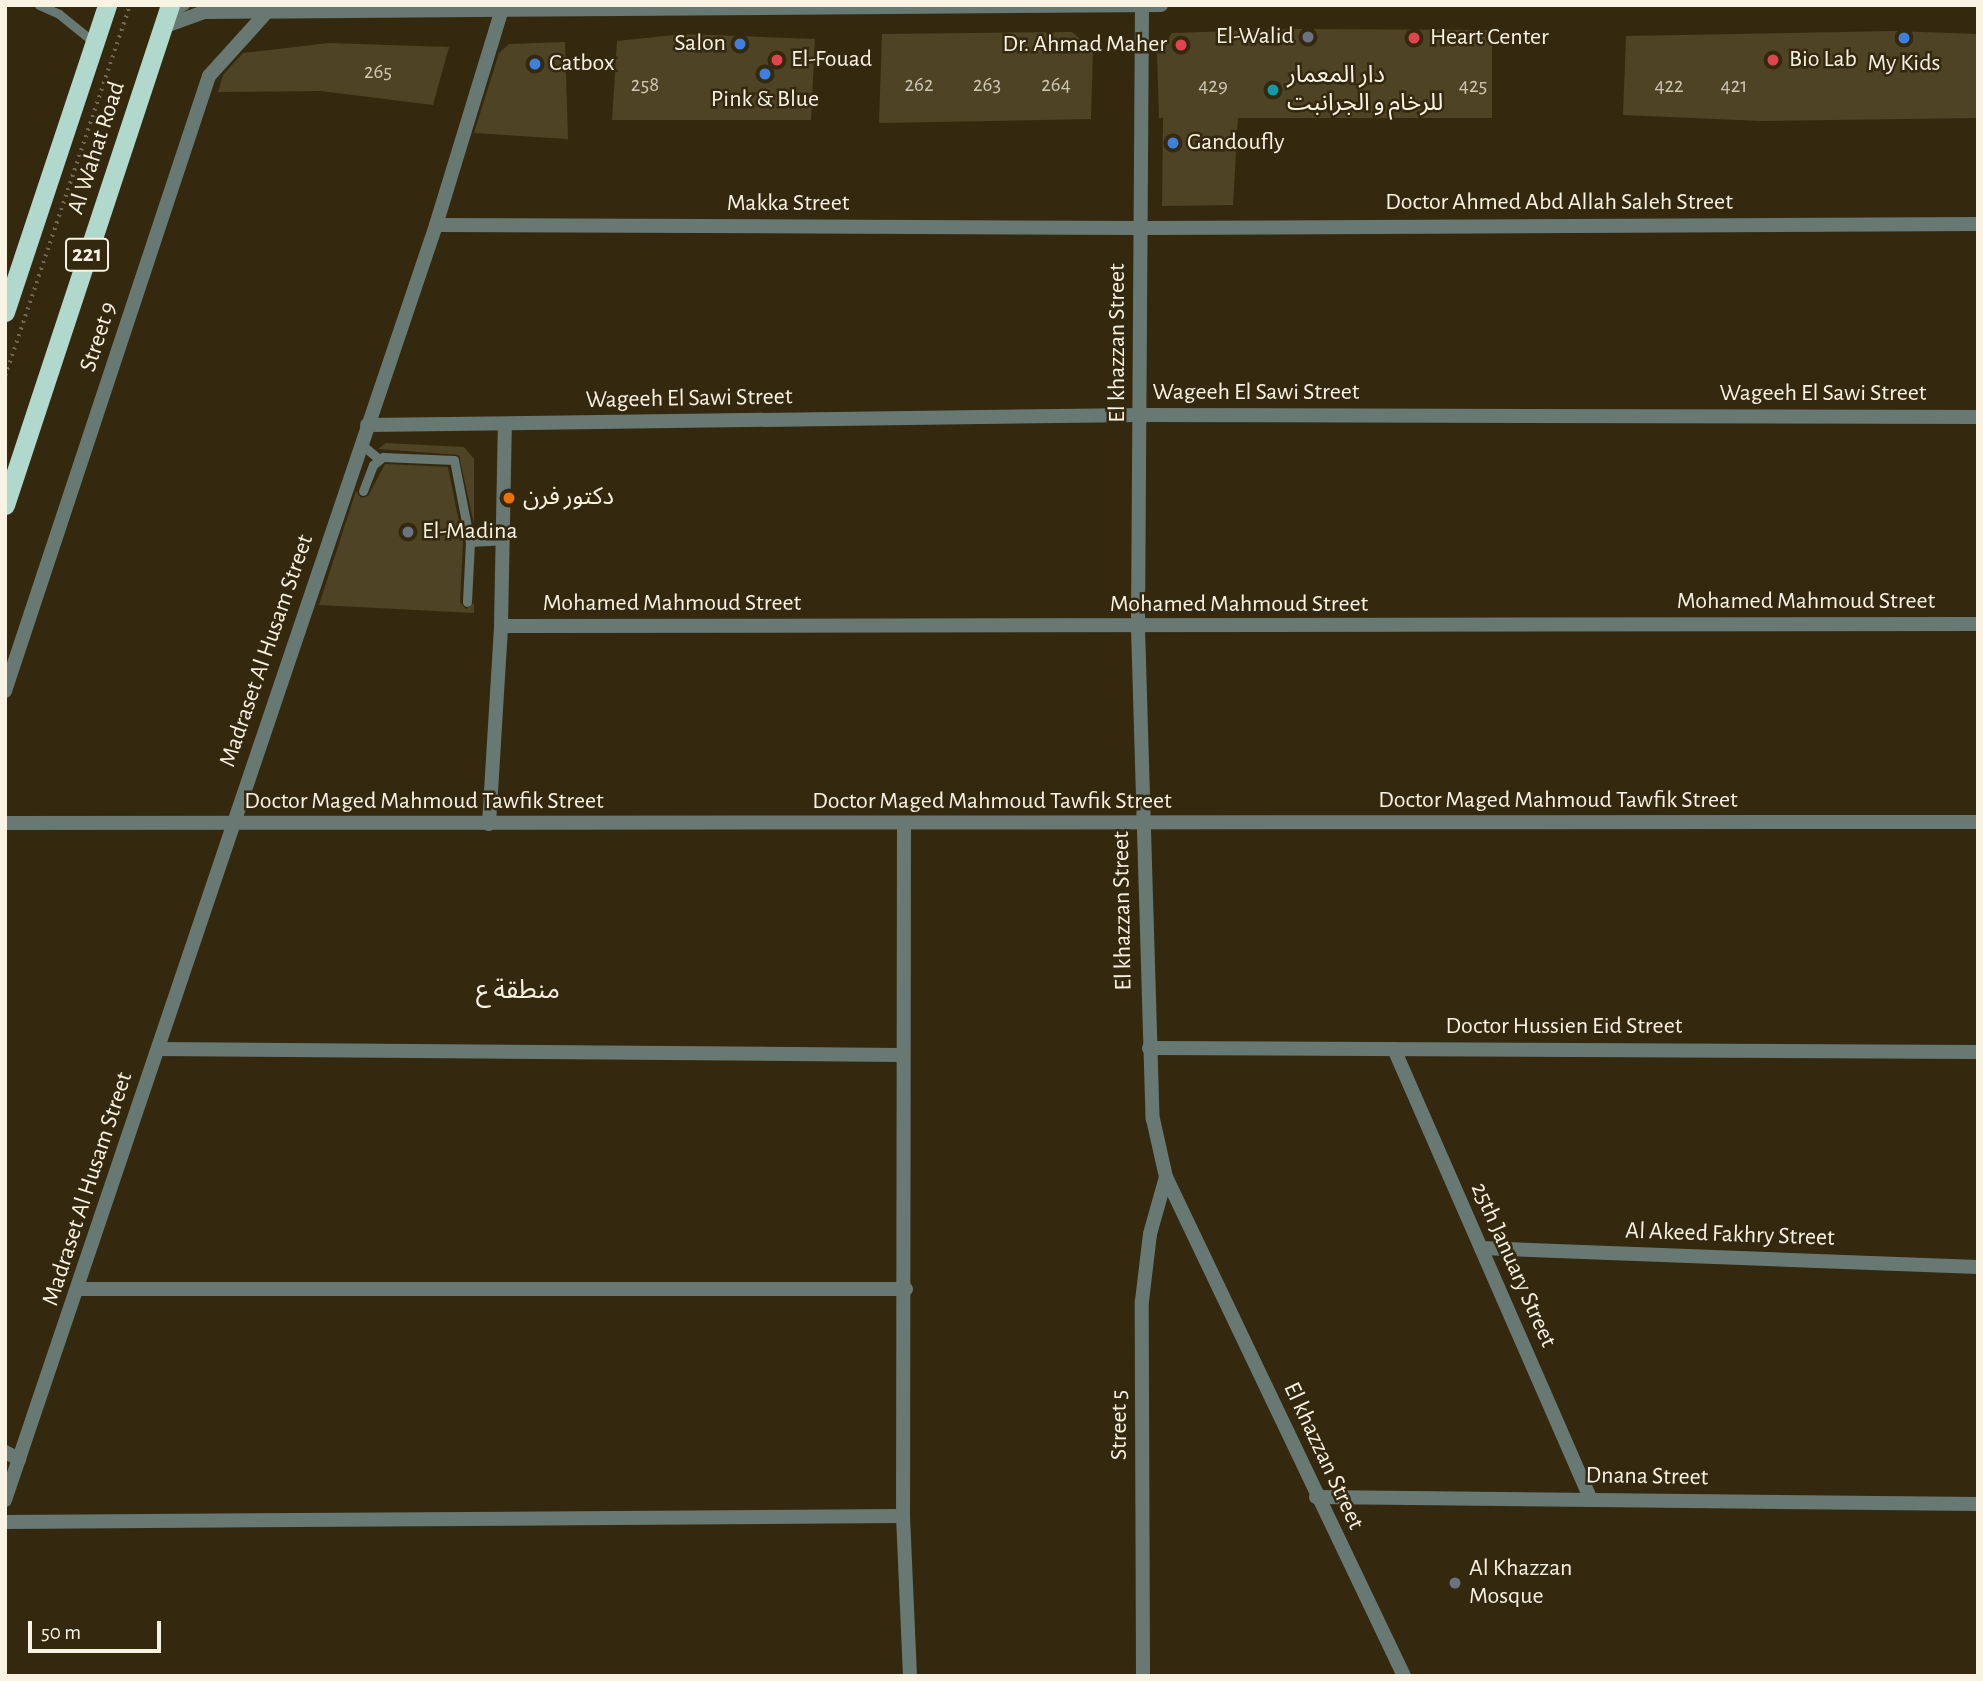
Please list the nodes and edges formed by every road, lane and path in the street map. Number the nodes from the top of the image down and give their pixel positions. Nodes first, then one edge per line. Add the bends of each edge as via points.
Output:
1 (39, 5) edge
2 (107, 5) edge
3 (130, 5) edge
4 (185, 5) edge
5 (1142, 5) edge
6 (1161, 5) edge
7 (874, 6) edge
8 (218, 9) edge
9 (501, 13) junction
10 (265, 14) junction
11 (166, 16) edge
12 (94, 43) junction
13 (1978, 223) edge
14 (436, 225) junction
15 (1141, 228) junction
16 (5, 313) edge
17 (5, 376) edge
18 (1141, 415) junction
19 (1978, 417) edge
20 (505, 424) junction
21 (367, 425) junction
22 (361, 443) junction
23 (379, 458) junction
24 (363, 491) dead end
25 (5, 505) edge
26 (503, 540) junction
27 (470, 542) junction
28 (467, 602) dead end
29 (1978, 624) edge
30 (501, 626) junction
31 (1138, 628) junction
32 (5, 691) edge
33 (1978, 822) edge
34 (5, 823) edge
35 (489, 824) junction
36 (904, 824) junction
37 (232, 825) junction
38 (1144, 825) junction
39 (1149, 1048) junction
40 (158, 1049) junction
41 (1394, 1049) junction
42 (1978, 1052) edge
43 (901, 1055) junction
44 (1166, 1177) junction
45 (1481, 1248) junction
46 (1978, 1267) edge
47 (80, 1289) junction
48 (906, 1289) junction
49 (12, 1455) edge
50 (1316, 1497) junction
51 (1591, 1499) junction
52 (5, 1500) edge
53 (1978, 1504) edge
54 (903, 1516) junction
55 (5, 1522) edge
56 (911, 1676) edge
57 (1143, 1676) edge
58 (1404, 1676) edge

1 - 12 lane via 59,14
2 - 12 highway, Al Wahat Road / 221
3 - 17 path
4 - 11 lane
5 - 6 street
5 - 7 street
5 - 15 street, El khazzan Street
7 - 9 street
8 - 10 street
8 - 11 street
9 - 10 street
9 - 14 street, Madraset Al Husam Street
10 - 32 street, Street 9 via 209,76
11 - 25 highway, Al Wahat Road / 221
12 - 16 highway, Al Wahat Road / 221
13 - 15 street, Doctor Ahmed Abd Allah Saleh Street
14 - 15 street, Makka Street
14 - 21 street, Madraset Al Husam Street
15 - 18 street, El khazzan Street
18 - 19 street, Wageeh El Sawi Street
18 - 20 street, Wageeh El Sawi Street
18 - 31 street, El khazzan Street
20 - 21 street, Wageeh El Sawi Street
20 - 26 street
21 - 22 street, Madraset Al Husam Street
22 - 23 lane
22 - 37 street, Madraset Al Husam Street
23 - 24 lane
23 - 27 lane via 454,460
26 - 27 lane
26 - 30 street
27 - 28 lane
29 - 31 street, Mohamed Mahmoud Street
30 - 31 street, Mohamed Mahmoud Street
30 - 35 street
31 - 38 street, El khazzan Street
33 - 38 street, Doctor Maged Mahmoud Tawfik Street
34 - 37 street, Doctor Maged Mahmoud Tawfik Street
35 - 36 street, Doctor Maged Mahmoud Tawfik Street
35 - 37 street, Doctor Maged Mahmoud Tawfik Street
36 - 38 street, Doctor Maged Mahmoud Tawfik Street
36 - 43 street
37 - 40 street, Madraset Al Husam Street
38 - 39 street, El khazzan Street
39 - 41 street, Doctor Hussien Eid Street
39 - 44 street, El khazzan Street via 1153,1119
40 - 43 street
40 - 47 street, Madraset Al Husam Street
41 - 42 street, Doctor Hussien Eid Street
41 - 45 street, 25th January Street
43 - 48 street
44 - 50 street, El khazzan Street
44 - 57 street, Street 5 via 1150,1234 1142,1301
45 - 46 street, Al Akeed Fakhry Street
45 - 51 street, 25th January Street
47 - 48 street
47 - 49 street, Madraset Al Husam Street
48 - 54 street
49 - 52 street, Madraset Al Husam Street
50 - 51 street, Dnana Street
50 - 58 street, El khazzan Street
51 - 53 street, Dnana Street
54 - 55 street
54 - 56 street

